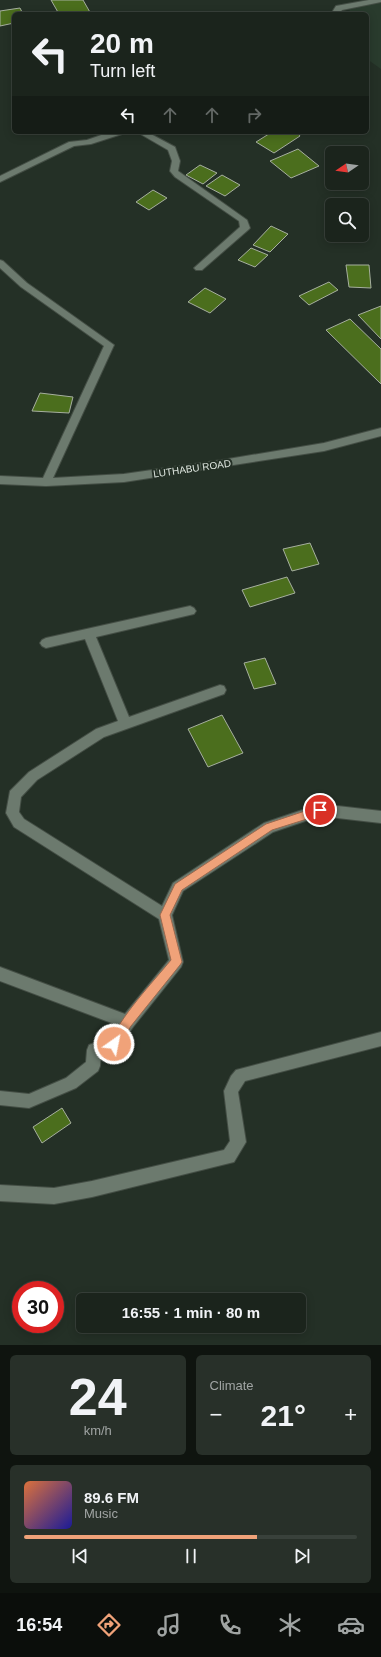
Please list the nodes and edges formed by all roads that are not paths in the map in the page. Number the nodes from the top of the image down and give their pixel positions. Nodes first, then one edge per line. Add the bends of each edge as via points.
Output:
1 (342, 0) edge
2 (381, 0) edge
3 (337, 11) edge
4 (113, 134) edge
5 (145, 134) edge
6 (0, 179) edge
7 (0, 263) edge
8 (199, 268) dead end
9 (381, 432) edge
10 (0, 480) edge
11 (46, 482) junction
12 (190, 611) dead end
13 (89, 634) junction
14 (46, 643) dead end
15 (220, 690) dead end
16 (125, 724) junction
17 (381, 817) edge
18 (165, 915) junction
19 (0, 974) edge
20 (128, 1022) junction
21 (381, 1039) edge
22 (0, 1098) edge
23 (0, 1193) edge

1 - 3 street
2 - 3 street
4 - 6 street via 72,144
5 - 8 street via 172,149 176,161 174,171 178,176 244,220 245,228
7 - 11 street via 24,285 109,345
9 - 11 street, LUTHABU ROAD via 324,446 222,464 124,478
10 - 11 street, LUTHABU ROAD
12 - 13 street
13 - 14 street
13 - 16 street
15 - 16 street
16 - 18 street via 100,733 33,776 15,795 12,814 19,823
17 - 18 street via 320,810 269,827 178,887
18 - 20 street via 176,962
19 - 20 street
20 - 22 street via 114,1044 94,1050 93,1066 71,1083 29,1101
21 - 23 street via 241,1075 231,1091 238,1142 229,1157 54,1196

